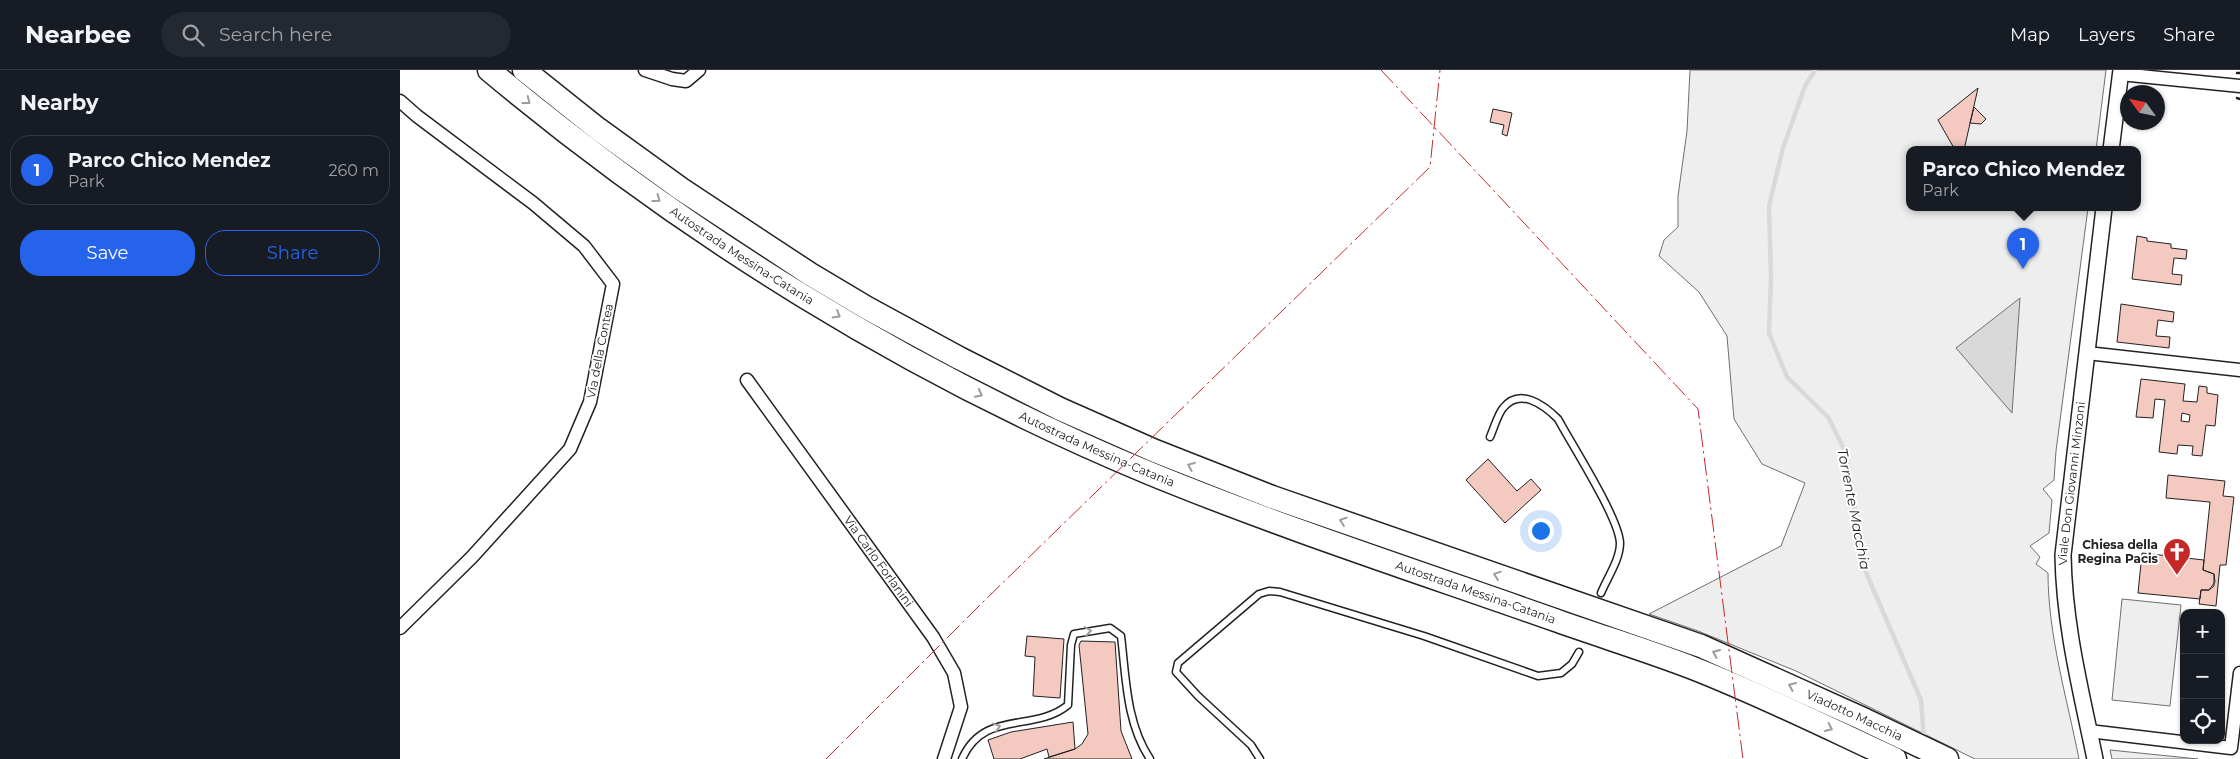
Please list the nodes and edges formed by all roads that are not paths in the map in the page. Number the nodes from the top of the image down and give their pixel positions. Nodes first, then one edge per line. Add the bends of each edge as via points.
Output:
1 (489, 70) edge
2 (524, 70) edge
3 (645, 70) edge
4 (699, 70) edge
5 (2121, 72) edge
6 (2240, 86) edge
7 (400, 101) edge
8 (2112, 146) edge
9 (2104, 211) edge
10 (2087, 353) junction
11 (2240, 370) edge
12 (747, 380) dead end
13 (1490, 438) dead end
14 (1525, 585) junction
15 (1545, 599) dead end
16 (1600, 602) junction
17 (1518, 607) junction
18 (1542, 608) dead end
19 (1574, 609) dead end
20 (1571, 618) dead end
21 (400, 628) edge
22 (1591, 632) junction
23 (1579, 652) dead end
24 (1760, 672) joint
25 (2240, 673) edge
26 (1769, 700) joint
27 (2089, 731) junction
28 (944, 759) edge
29 (962, 759) edge
30 (1150, 759) edge
31 (1260, 759) edge
32 (1895, 759) edge
33 (1947, 759) edge
34 (2095, 759) edge

1 -> 17 highway, Autostrada Messina-Catania via 586,147 716,240 948,378 1075,440 1198,493
14 -> 2 highway, Autostrada Messina-Catania via 1198,469 1060,409 959,358 867,308 744,232 598,129
3 - 4 street via 686,81
5 - 6 street
5 - 8 street
7 - 21 street, Via della Contea via 584,246 612,284 590,402 570,449 472,557
9 - 10 street, Viale Don Giovanni Minzoni
10 - 11 street
10 - 27 street, Viale Don Giovanni Minzoni via 2063,555 2068,626
12 - 28 street, Via Carlo Forlanini via 933,637 954,673 961,707
13 - 16 lane via 1503,409 1512,400 1534,401 1558,419 1610,513 1620,542 1618,556
14 - 15 lane
14 - 16 highway, Autostrada Messina-Catania
16 - 19 lane
24 -> 16 highway, Autostrada Messina-Catania
17 - 18 lane
17 - 22 highway, Autostrada Messina-Catania
20 - 22 lane
22 - 26 highway, Autostrada Messina-Catania
23 - 31 lane via 1561,673 1538,676 1424,636 1280,592 1259,594 1178,663 1176,672 1251,745
33 -> 24 highway, Viadotto Macchia
25 - 27 street via 2231,748
26 -> 32 highway, Viadotto Macchia
27 - 34 street, Viale Don Giovanni Minzoni
29 -> 30 lane via 978,736 988,730 1057,714 1068,705 1074,634 1110,628 1121,636 1133,724

